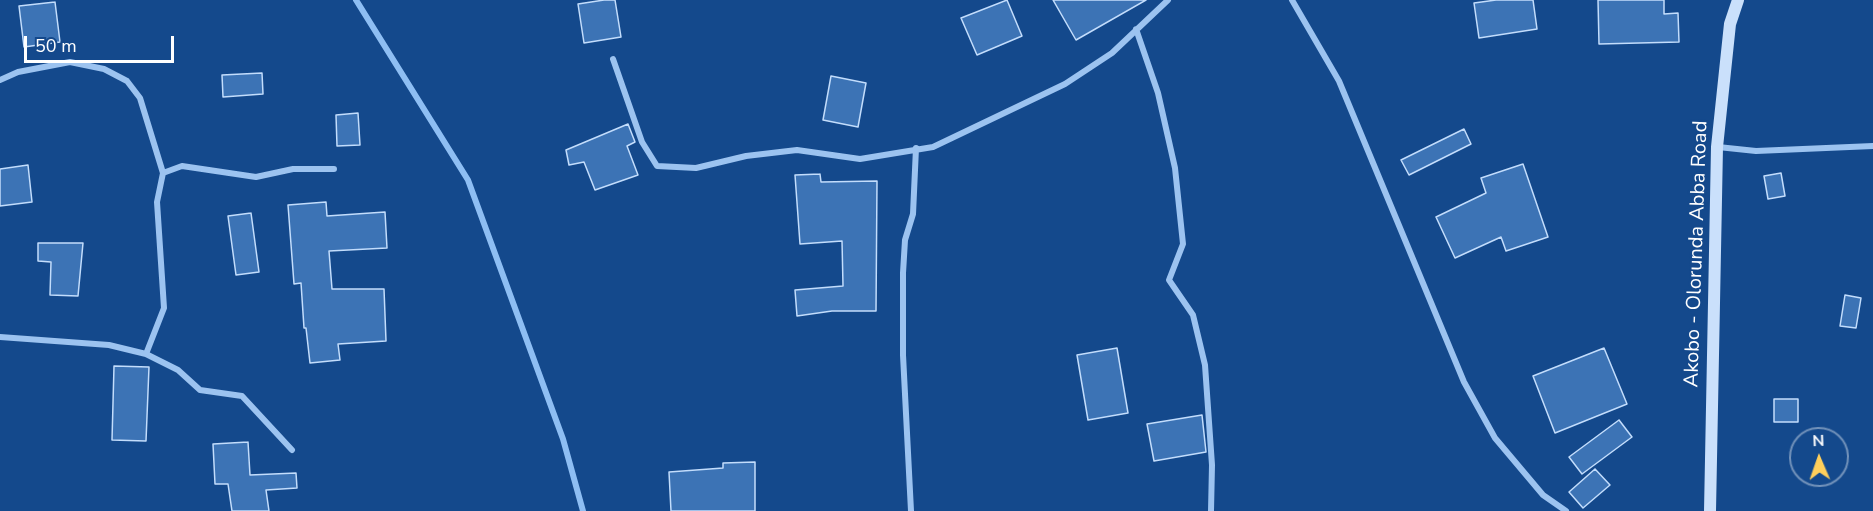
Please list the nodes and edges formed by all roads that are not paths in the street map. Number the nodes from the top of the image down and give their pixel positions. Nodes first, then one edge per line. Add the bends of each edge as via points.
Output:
1 (1168, 0) edge
2 (1292, 0) edge
3 (1738, 0) edge
4 (1136, 29) junction
5 (613, 59) dead end
6 (0, 80) edge
7 (1873, 146) edge
8 (1717, 147) junction
9 (916, 148) junction
10 (333, 169) dead end
11 (163, 173) junction
12 (0, 337) edge
13 (146, 354) junction
14 (292, 450) dead end
15 (911, 511) edge
16 (1211, 511) edge
17 (1566, 511) edge
18 (1710, 511) edge

1 - 4 street
2 - 17 street via 1339,81 1464,382 1495,438 1544,495
3 - 8 main road, Akobo - Olorunda Abba Road via 1730,24
4 - 9 street via 1112,53 1065,84 933,147
4 - 16 street via 1158,93 1175,168 1183,244 1169,279 1193,315 1205,365 1212,453
5 - 9 street via 642,142 657,166 696,168 746,156 797,150 860,159
6 - 11 street via 18,72 70,62 104,69 127,81 140,98
7 - 8 street via 1756,150
8 - 18 main road, Akobo - Olorunda Abba Road
9 - 15 street via 914,214 905,240 903,273
10 - 11 street via 293,169 256,177 182,166
11 - 13 street via 157,202 164,308
12 - 13 street via 109,345
13 - 14 street via 178,370 200,390 242,396

